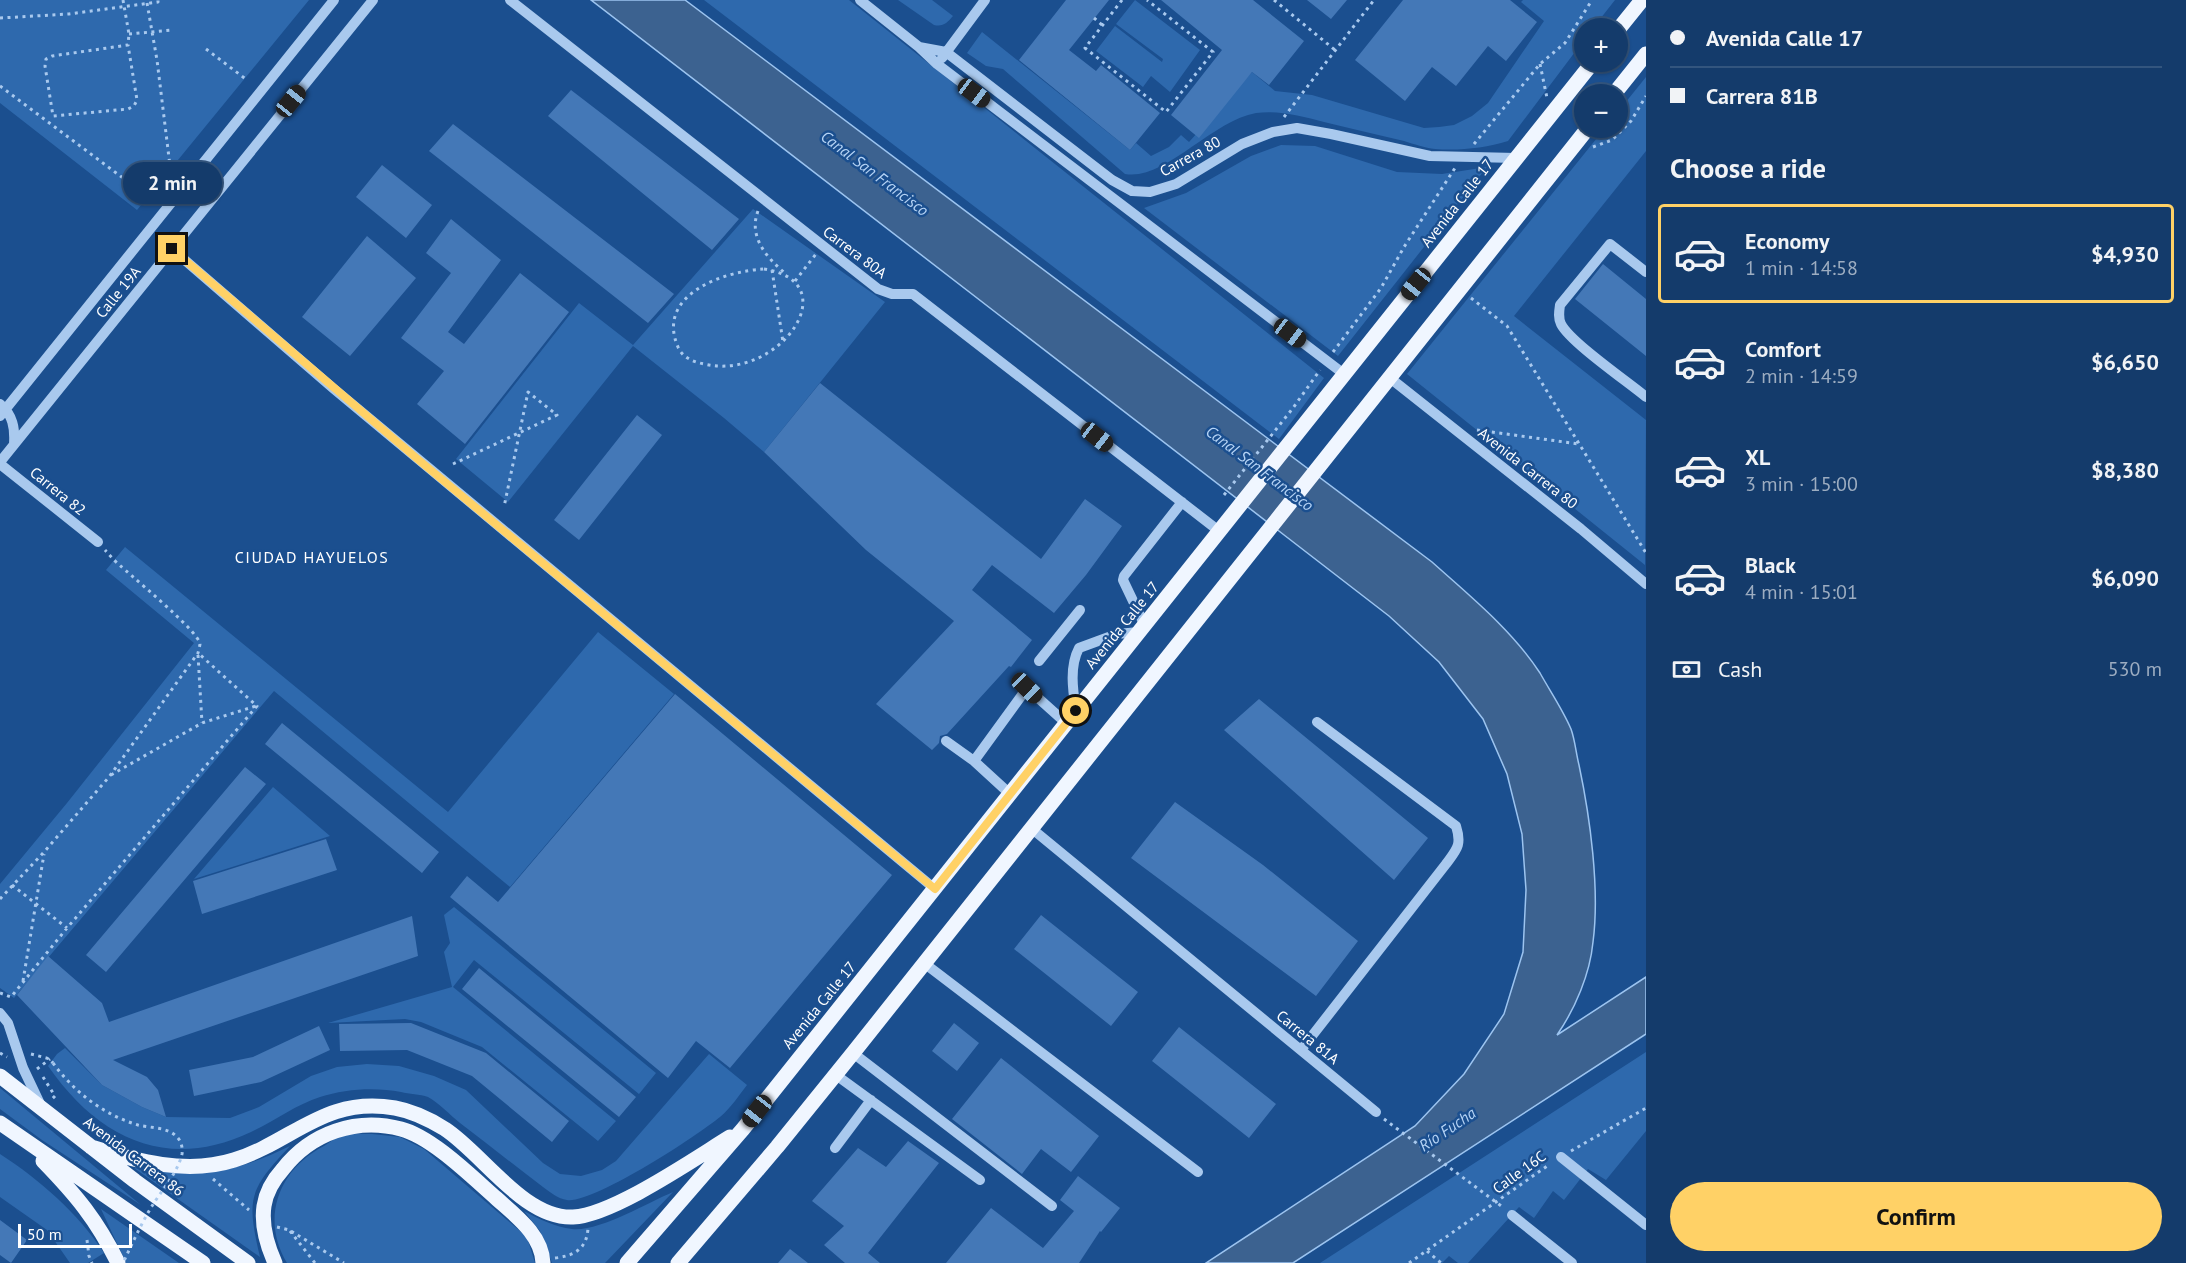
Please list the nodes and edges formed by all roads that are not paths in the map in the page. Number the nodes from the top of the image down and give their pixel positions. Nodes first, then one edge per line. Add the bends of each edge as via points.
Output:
1 (334, 0) edge
2 (373, 0) edge
3 (510, 0) edge
4 (860, 0) edge
5 (985, 0) edge
6 (1642, 0) edge
7 (1627, 18) edge
8 (919, 47) junction
9 (946, 52) junction
10 (1646, 54) edge
11 (937, 64) junction
12 (1585, 72) edge
13 (1622, 84) edge
14 (1580, 138) edge
15 (1516, 158) junction
16 (172, 249) junction
17 (1646, 272) edge
18 (1344, 374) junction
19 (1390, 378) junction
20 (1646, 397) edge
21 (2, 410) edge
22 (14, 445) junction
23 (0, 463) edge
24 (1182, 502) junction
25 (1219, 531) junction
26 (98, 542) road end
27 (1645, 581) edge
28 (1080, 610) dead end
29 (1142, 629) junction
30 (1062, 635) junction
31 (1079, 648) junction
32 (1039, 661) dead end
33 (1071, 717) junction
34 (1317, 722) dead end
35 (946, 741) dead end
36 (974, 761) junction
37 (1010, 794) junction
38 (1031, 828) junction
39 (935, 889) junction
40 (924, 963) junction
41 (0, 1013) edge
42 (1301, 1050) junction
43 (853, 1053) junction
44 (836, 1075) junction
45 (0, 1076) edge
46 (871, 1100) junction
47 (43, 1109) junction
48 (1376, 1112) road end
49 (0, 1123) edge
50 (743, 1129) junction
51 (23, 1139) junction
52 (91, 1147) junction
53 (836, 1148) dead end
54 (1561, 1157) road end
55 (1198, 1172) dead end
56 (980, 1180) dead end
57 (1052, 1206) dead end
58 (1512, 1215) road end
59 (1646, 1225) edge
60 (543, 1260) edge
61 (121, 1263) edge
62 (202, 1263) edge
63 (248, 1263) edge
64 (275, 1263) edge
65 (627, 1263) edge
66 (678, 1263) edge
67 (1572, 1263) edge

1 - 21 street, Calle 19A
2 - 16 street, Calle 19A
3 - 24 street, Carrera 80A via 878,290 913,294
4 - 8 street, Carrera 80
5 - 9 street
6 - 7 main road
8 - 9 street, Carrera 80
8 - 11 street, Carrera 80
9 - 11 street
9 - 15 street, Carrera 80 via 1112,180 1132,191 1150,192 1176,184 1242,144 1297,128 1430,156
10 - 13 main road
11 - 18 street, Carrera 80
12 - 15 main road, Avenida Calle 17
14 - 19 main road
15 - 18 main road, Avenida Calle 17
16 - 22 street, Calle 19A
16 - 39 street via 421,462
17 - 20 street via 1610,244 1560,305 1559,314 1561,325 1583,347
18 - 25 main road, Avenida Calle 17
19 - 27 street, Avenida Carrera 80
19 - 38 main road
21 - 22 street via 14,425
22 - 23 street, Calle 19A
23 - 26 street, Carrera 82
24 - 25 street, Carrera 80A
24 - 29 street via 1124,576
25 - 29 main road, Avenida Calle 17
28 - 30 street
29 - 31 street
29 - 33 main road, Avenida Calle 17
30 - 31 street
30 - 32 street
31 - 33 street via 1074,657
33 - 36 street via 1027,688
33 - 37 main road, Avenida Calle 17
34 - 42 street via 1456,826 1460,839 1446,864
35 - 36 street
36 - 37 street
37 - 39 main road, Avenida Calle 17
38 - 40 main road
38 - 42 street, Carrera 81A
39 - 50 main road, Avenida Calle 17
40 - 43 main road
40 - 55 street
41 - 47 street via 8,1023 23,1068
42 - 48 street, Carrera 81A
43 - 44 main road
43 - 57 street
44 - 46 street
44 - 66 main road
45 - 47 main road, Avenida Carrera 86
46 - 53 street
46 - 56 street
47 - 52 main road, Avenida Carrera 86
49 - 51 main road
50 - 52 main road via 623,1199 588,1215 562,1217 543,1211 522,1197 445,1129 420,1116 382,1106 330,1113 268,1147 213,1165 150,1162
50 - 65 main road, Avenida Calle 17
51 - 61 main road via 88,1210
51 - 62 main road
52 - 63 main road, Avenida Carrera 86
54 - 59 street
58 - 67 street
60 - 64 main road via 529,1230 473,1178 416,1135 384,1126 326,1134 298,1152 276,1177 265,1204 264,1224

